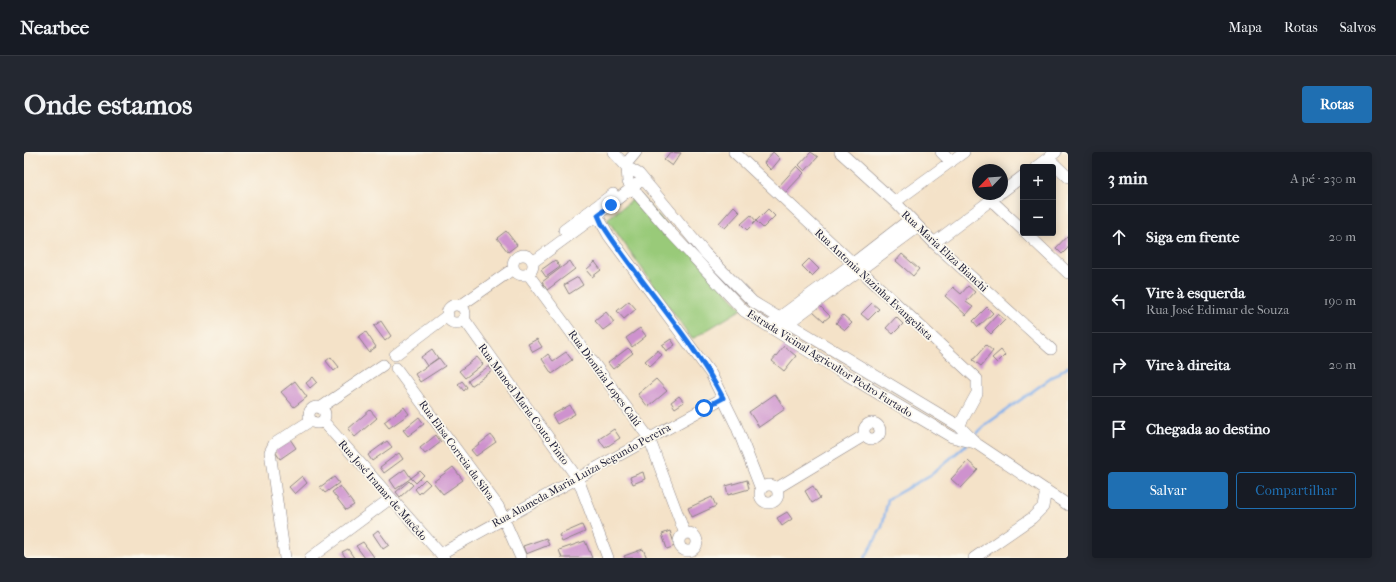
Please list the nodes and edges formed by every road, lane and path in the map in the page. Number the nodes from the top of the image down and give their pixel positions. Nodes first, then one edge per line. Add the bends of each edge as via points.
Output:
1 (613, 152) edge
2 (636, 152) edge
3 (734, 152) edge
4 (840, 152) edge
5 (941, 152) edge
6 (964, 152) edge
7 (1052, 155) edge
8 (951, 162) junction
9 (1040, 164) edge
10 (626, 166) junction
11 (641, 177) junction
12 (1068, 177) edge
13 (1020, 178) edge
14 (630, 185) junction
15 (1008, 187) edge
16 (991, 200) edge
17 (998, 200) edge
18 (895, 202) junction
19 (598, 215) junction
20 (914, 223) junction
21 (1020, 226) edge
22 (1029, 236) edge
23 (934, 243) junction
24 (530, 259) junction
25 (856, 267) junction
26 (520, 272) junction
27 (1068, 274) edge
28 (463, 312) junction
29 (449, 318) junction
30 (784, 320) junction
31 (772, 330) junction
32 (1051, 349) dead end
33 (392, 363) junction
34 (723, 398) junction
35 (322, 414) junction
36 (959, 426) junction
37 (865, 435) dead end
38 (649, 438) junction
39 (972, 441) junction
40 (578, 479) junction
41 (776, 488) junction
42 (761, 489) junction
43 (1046, 490) junction
44 (391, 498) junction
45 (1068, 505) edge
46 (504, 517) junction
47 (685, 534) dead end
48 (442, 556) edge
49 (285, 558) edge
50 (310, 558) edge
51 (521, 558) edge
52 (608, 558) edge
53 (974, 558) edge

1 - 10 street, Estrada Vicinal Agricultor Pedro Furtado
2 - 10 street
3 - 25 street, Rua Antonia Nazinha Evangelista
4 - 18 street, Rua Maria Eliza Bianchi
5 - 8 street
6 - 8 street
7 - 9 street
7 - 12 street
8 - 18 street
10 - 11 street, Estrada Vicinal Agricultor Pedro Furtado
10 - 14 street
11 - 14 street
11 - 30 street, Estrada Vicinal Agricultor Pedro Furtado via 742,293
13 - 15 street
14 - 19 street
14 - 24 street
14 - 31 street, Estrada Vicinal Agricultor Pedro Furtado via 734,302
16 - 23 street
17 - 21 street
18 - 20 street, Rua Maria Eliza Bianchi
19 - 24 street
19 - 34 street via 609,236 703,363
20 - 23 street, Rua Maria Eliza Bianchi
20 - 25 street
22 - 27 street
23 - 32 street, Rua Maria Eliza Bianchi
24 - 26 street via 533,268
24 - 26 street via 522,255 516,257 513,263
25 - 30 street
25 - 36 street, Rua Antonia Nazinha Evangelista via 977,379 977,393
26 - 28 street
26 - 38 street, Rua Dionizia Lopes Calú
28 - 29 street via 457,323
28 - 29 street via 455,305 450,308
28 - 40 street, Rua Manoel Maria Couto Pinto
29 - 33 street
30 - 31 street
30 - 36 street, Estrada Vicinal Agricultor Pedro Furtado
31 - 39 street, Estrada Vicinal Agricultor Pedro Furtado via 952,437
33 - 35 street
33 - 46 street, Rua Elisa Correia da Silva
34 - 38 street, Rua Alameda Maria Luiza Segundo Pereira
34 - 42 street
35 - 44 street, Rua José Iramar de Macêdo
35 - 49 street via 314,408 308,416 310,421 274,444 270,452
36 - 39 street, Estrada Vicinal Agricultor Pedro Furtado
37 - 41 street
38 - 40 street, Rua Alameda Maria Luiza Segundo Pereira
38 - 47 street, Rua Dionizia Lopes Calú
39 - 43 street, Estrada Vicinal Agricultor Pedro Furtado
40 - 46 street, Rua Alameda Maria Luiza Segundo Pereira
40 - 52 street, Rua Manoel Maria Couto Pinto
41 - 42 street via 769,485
41 - 42 street via 778,496 775,501 769,503 761,498
43 - 45 street, Estrada Vicinal Agricultor Pedro Furtado
43 - 53 street via 1043,507 1032,518
44 - 48 street, Rua José Iramar de Macêdo
44 - 50 street
46 - 48 street, Rua Alameda Maria Luiza Segundo Pereira
46 - 51 street, Rua Elisa Correia da Silva

